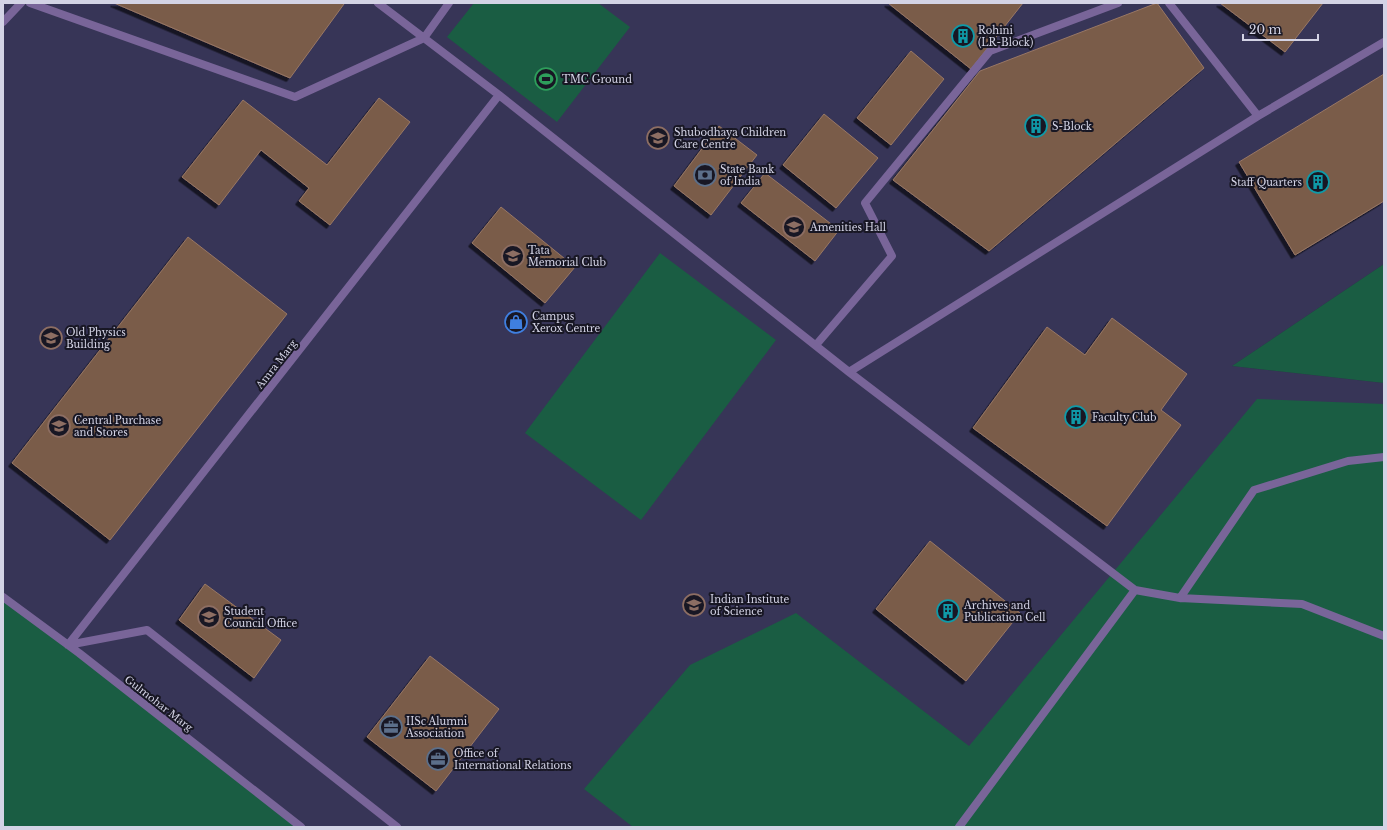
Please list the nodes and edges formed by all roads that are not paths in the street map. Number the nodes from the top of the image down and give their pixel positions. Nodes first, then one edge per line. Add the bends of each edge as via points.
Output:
1 (21, 3) edge
2 (30, 3) edge
3 (378, 3) edge
4 (449, 3) edge
5 (1118, 3) edge
6 (1169, 3) edge
7 (3, 22) edge
8 (424, 38) junction
9 (1384, 42) edge
10 (499, 95) junction
11 (1258, 116) junction
12 (816, 345) junction
13 (849, 372) junction
14 (1384, 457) edge
15 (1135, 590) junction
16 (3, 597) edge
17 (1180, 598) junction
18 (1384, 636) edge
19 (68, 645) junction
20 (301, 827) edge
21 (397, 827) edge
22 (959, 827) edge

1 - 7 lane
2 - 8 lane via 295,97
3 - 8 lane
4 - 8 lane
5 - 12 lane via 990,51 865,203 892,256
6 - 11 lane
8 - 10 lane
9 - 11 lane
10 - 12 lane
10 - 19 lane, Amra Marg
11 - 13 lane
12 - 13 lane
13 - 15 lane
14 - 17 lane via 1348,461 1254,490
15 - 17 lane
15 - 22 lane
16 - 19 lane, Gulmohar Marg
17 - 18 lane via 1302,604
19 - 20 lane, Gulmohar Marg
19 - 21 lane via 147,630

